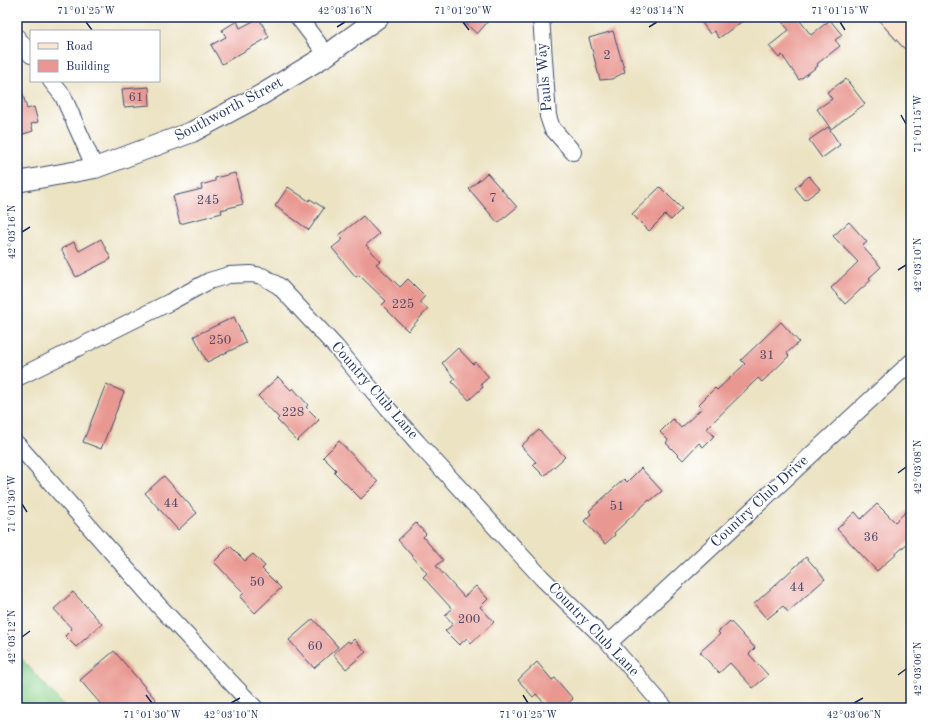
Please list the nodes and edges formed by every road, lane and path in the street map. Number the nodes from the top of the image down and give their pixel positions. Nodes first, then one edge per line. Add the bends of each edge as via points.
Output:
1 (298, 17) edge
2 (380, 17) edge
3 (540, 17) edge
4 (892, 17) edge
5 (17, 37) edge
6 (911, 39) edge
7 (30, 54) edge
8 (327, 56) junction
9 (52, 82) edge
10 (573, 152) dead end
11 (95, 168) junction
12 (17, 182) edge
13 (911, 362) edge
14 (17, 378) edge
15 (17, 444) edge
16 (609, 643) junction
17 (255, 708) edge
18 (665, 708) edge

1 - 8 street
2 - 8 street, Southworth Street
3 - 10 street, Pauls Way via 548,116 552,128
4 - 6 main road
5 - 7 street
8 - 11 street, Southworth Street via 192,132
9 - 11 street via 63,96
11 - 12 street, Southworth Street
13 - 16 street, Country Club Drive
14 - 16 street, Country Club Lane via 209,281 229,275 262,276 279,286 294,301 524,559
15 - 17 street via 154,601
16 - 18 street, Country Club Lane

